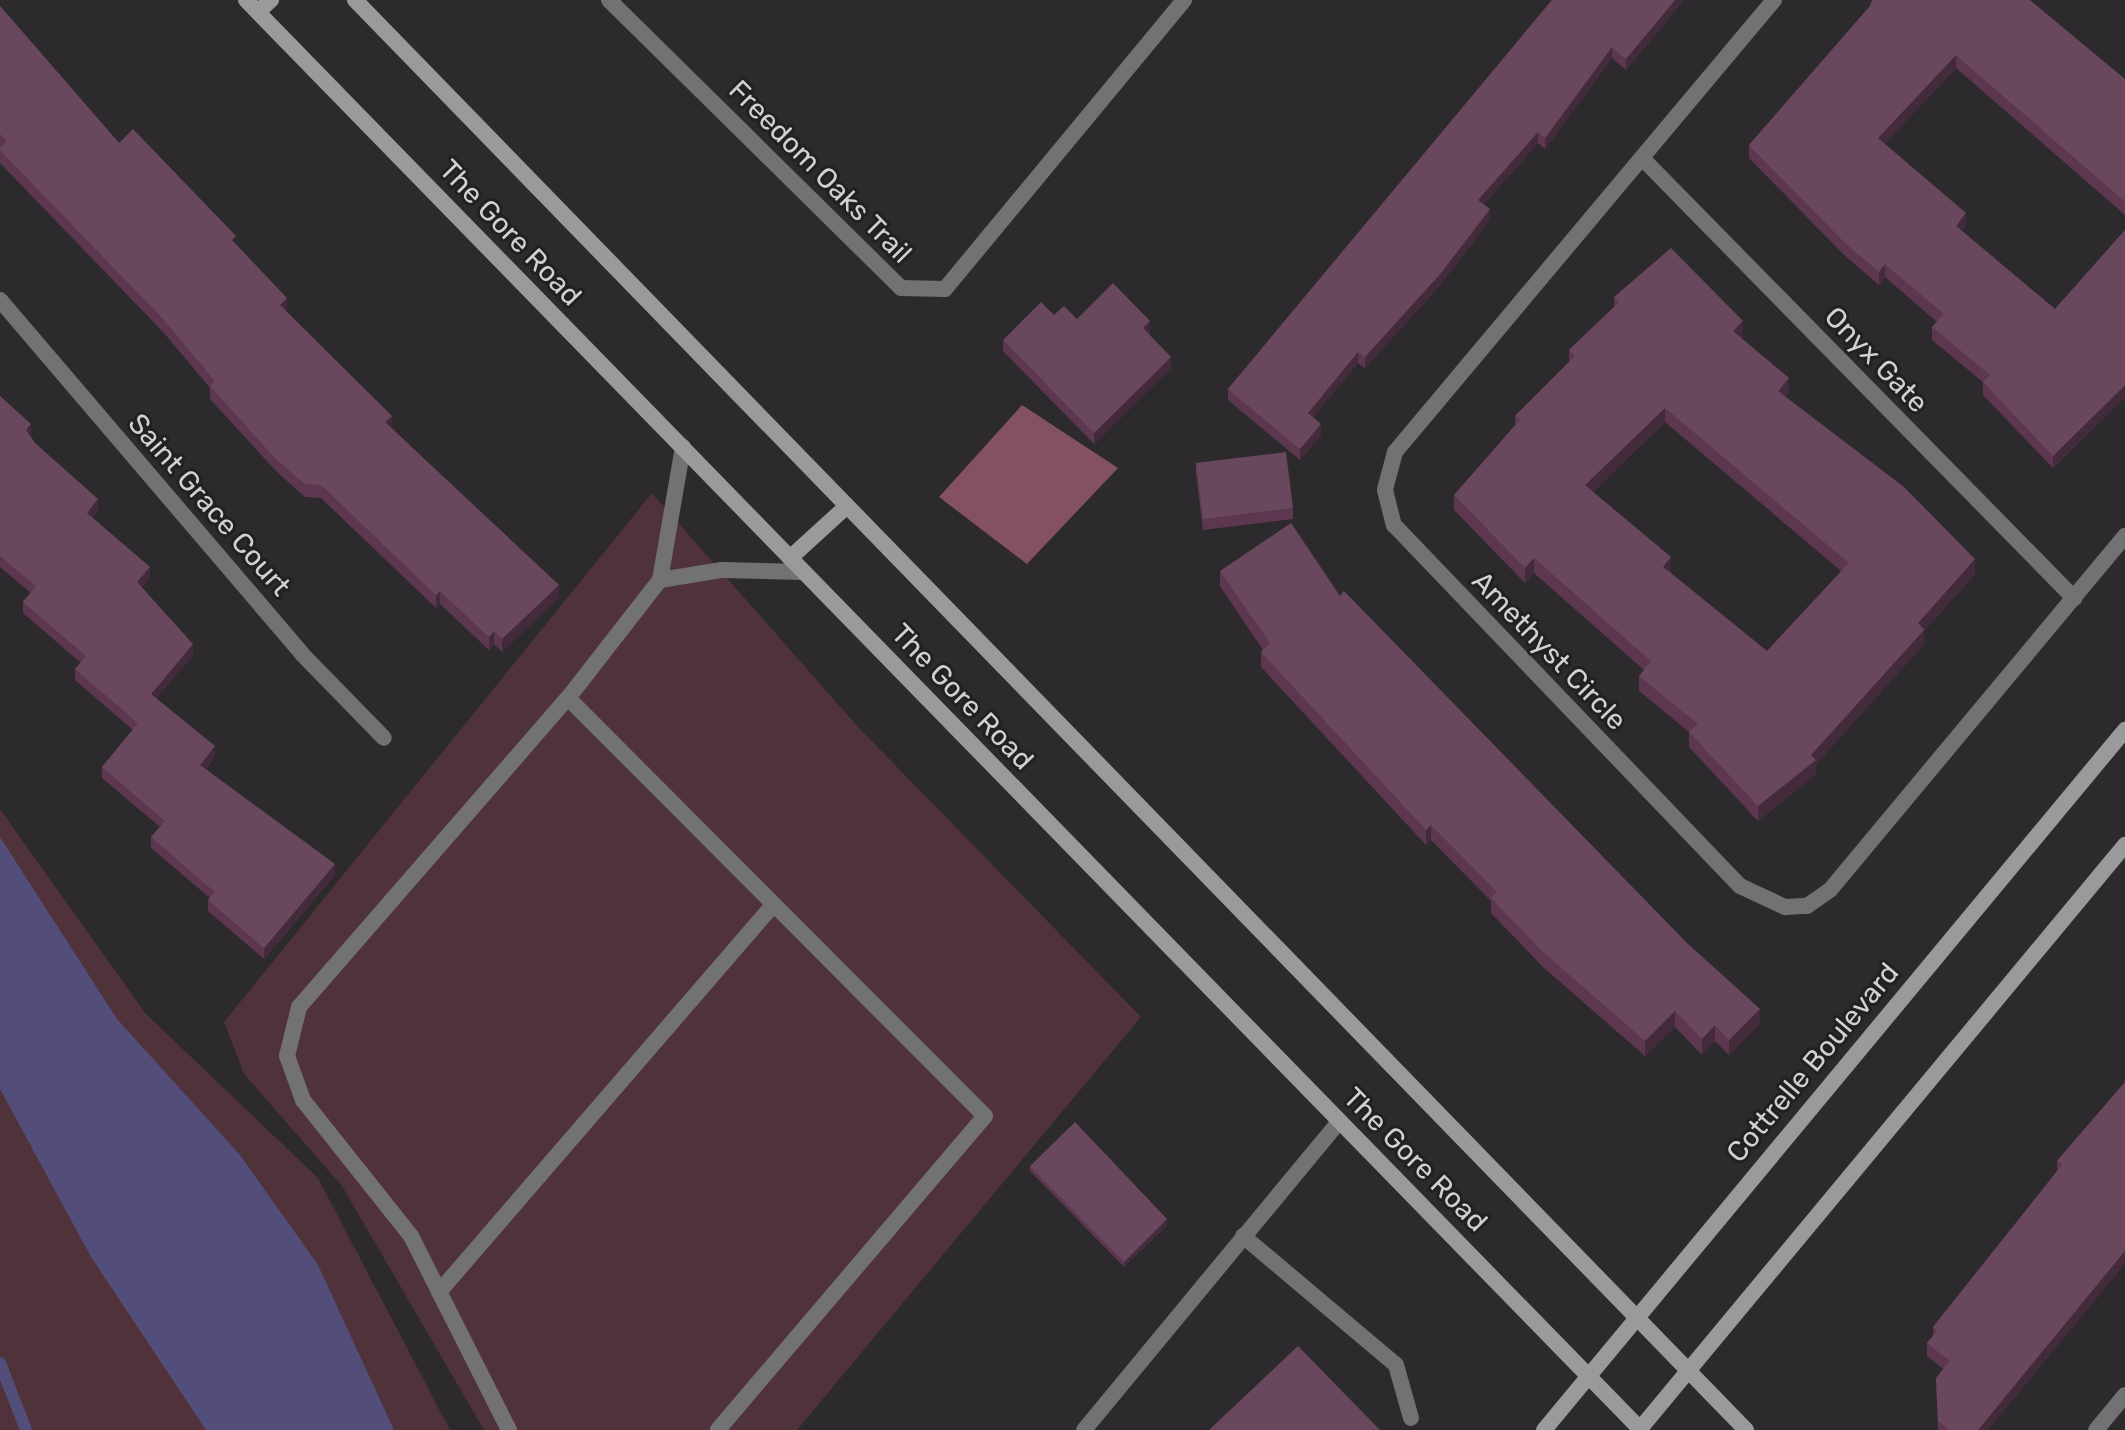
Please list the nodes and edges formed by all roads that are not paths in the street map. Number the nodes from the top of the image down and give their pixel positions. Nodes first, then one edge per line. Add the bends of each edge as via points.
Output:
1 (271, 0) edge
2 (355, 0) edge
3 (609, 0) edge
4 (1184, 0) edge
5 (1774, 0) edge
6 (252, 6) edge
7 (1642, 158) junction
8 (0, 300) edge
9 (683, 447) junction
10 (847, 506) junction
11 (2125, 536) edge
12 (790, 558) junction
13 (803, 572) junction
14 (660, 580) junction
15 (2074, 598) junction
16 (568, 698) junction
17 (2125, 730) edge
18 (384, 738) dead end
19 (2125, 845) edge
20 (773, 905) junction
21 (1340, 1121) junction
22 (1243, 1236) junction
23 (439, 1292) junction
24 (1636, 1317) junction
25 (1688, 1371) junction
26 (1589, 1374) junction
27 (2125, 1395) edge
28 (1411, 1418) dead end
29 (509, 1430) edge
30 (718, 1430) edge
31 (1084, 1430) edge
32 (1544, 1430) edge
33 (1640, 1430) edge
34 (1746, 1430) edge
35 (2096, 1430) edge

1 - 6 main road
2 - 10 main road, The Gore Road
3 - 4 street, Freedom Oaks Trail via 901,288 945,289
5 - 7 street, Amethyst Circle
6 - 9 main road, The Gore Road
7 - 15 street, Onyx Gate
7 - 15 street, Amethyst Circle via 1395,452 1385,490 1394,525 1415,550 1740,886 1785,907 1821,899
8 - 18 street, Saint Grace Court via 302,654
9 - 12 main road, The Gore Road
9 - 14 street
10 - 12 main road
10 - 24 main road, The Gore Road
11 - 15 street, Amethyst Circle
12 - 13 main road, The Gore Road
13 - 14 street via 722,570
13 - 21 main road, The Gore Road
14 - 16 street
16 - 20 street
16 - 23 street via 299,1007 287,1056 303,1100 411,1236
17 - 24 main road, Cottrelle Boulevard
19 - 25 main road
20 - 23 street
20 - 30 street via 985,1116
21 - 22 street
21 - 26 main road, The Gore Road
22 - 28 street via 1396,1365
22 - 31 street
23 - 29 street
24 - 25 main road, The Gore Road
24 - 26 main road, Cottrelle Boulevard
25 - 33 main road
25 - 34 main road, The Gore Road
26 - 32 main road, Cottrelle Boulevard
26 - 33 main road, The Gore Road
27 - 35 street

